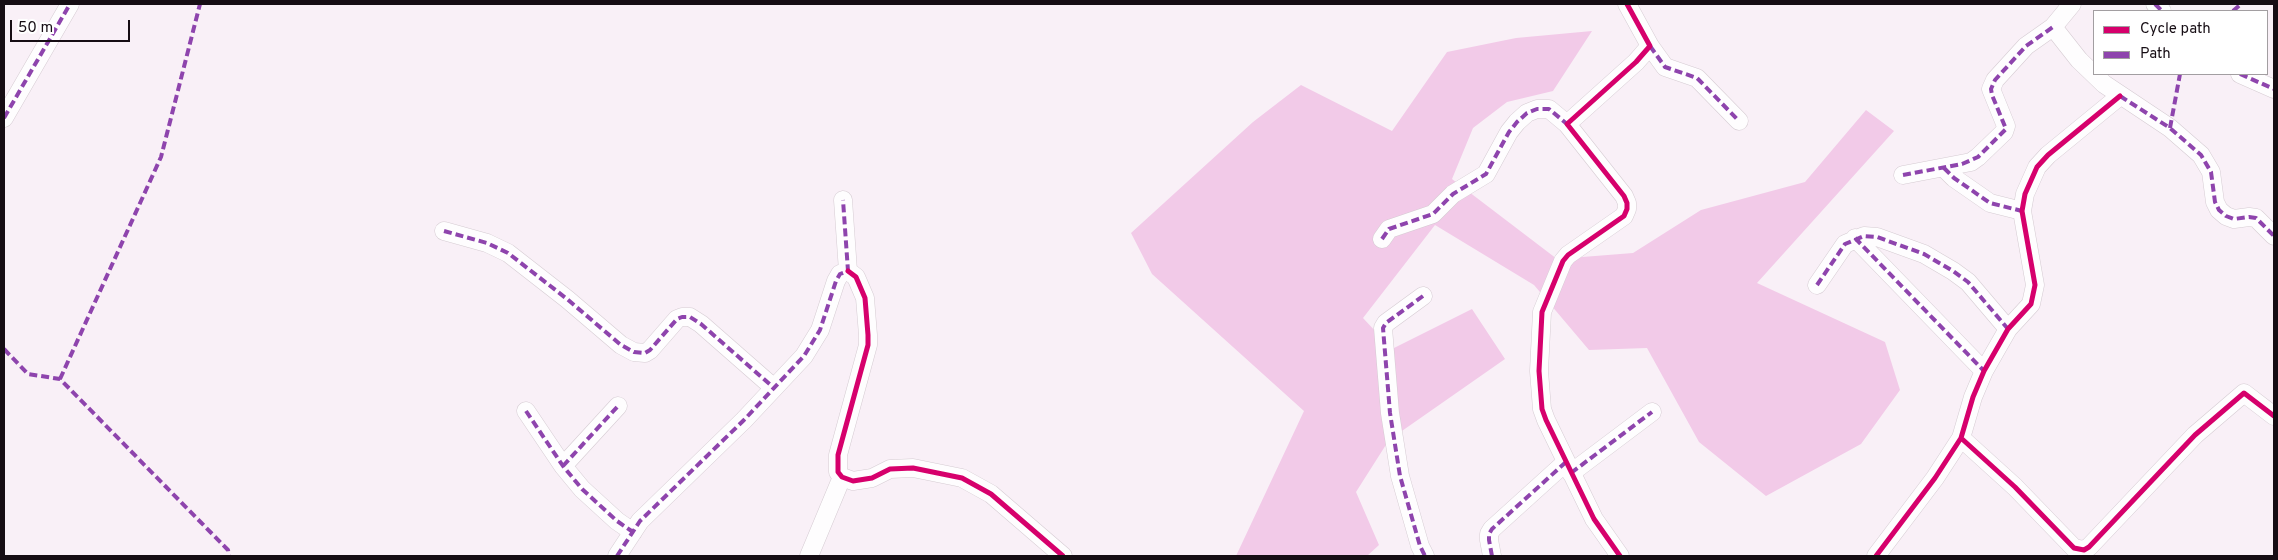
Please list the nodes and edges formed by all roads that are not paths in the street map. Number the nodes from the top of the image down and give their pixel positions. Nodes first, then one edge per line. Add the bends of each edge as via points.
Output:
1 (70, 4) edge
2 (1627, 4) edge
3 (2072, 4) edge
4 (2053, 27) junction
5 (1650, 46) junction
6 (2093, 72) edge
7 (2096, 75) edge
8 (2242, 75) edge
9 (2274, 88) edge
10 (2120, 96) junction
11 (4, 118) edge
12 (1738, 121) dead end
13 (1567, 124) junction
14 (1944, 168) junction
15 (1903, 175) dead end
16 (843, 200) dead end
17 (2022, 211) junction
18 (444, 231) dead end
19 (2274, 236) edge
20 (1382, 238) dead end
21 (1855, 238) junction
22 (848, 270) junction
23 (1817, 285) dead end
24 (1423, 296) dead end
25 (2008, 329) junction
26 (1984, 370) junction
27 (774, 388) junction
28 (618, 406) dead end
29 (526, 411) dead end
30 (1652, 412) dead end
31 (2274, 416) edge
32 (1961, 438) junction
33 (563, 466) junction
34 (1568, 467) junction
35 (842, 477) junction
36 (633, 532) junction
37 (617, 556) edge
38 (808, 556) edge
39 (1063, 556) edge
40 (1425, 556) edge
41 (1492, 556) edge
42 (1620, 556) edge
43 (1876, 556) edge

1 - 11 street
2 - 5 street
3 - 4 street
4 - 6 street
4 - 14 street via 2026,46 1995,80 1991,89 2006,126 2004,132 1971,162
5 - 12 street via 1664,67 1697,78
5 - 13 street
7 - 10 street
8 - 9 street
10 - 17 street via 2042,160 2025,194
10 - 19 street via 2170,128 2201,156 2211,172 2214,202 2219,210 2234,219 2256,218
13 - 20 street via 1550,109 1527,113 1509,132 1486,174 1453,194 1433,214 1389,229
13 - 34 street via 1627,203 1624,216 1565,258 1542,312 1539,372 1542,409
14 - 15 street
14 - 17 street via 1990,203
16 - 22 street
17 - 25 street via 2035,286 2031,304
18 - 27 street via 487,243 508,253 614,340 634,352 650,350 677,319 690,317
21 - 23 street via 1842,247
21 - 25 street via 1877,237 1924,254 1953,271 1968,282
21 - 26 street
22 - 27 street via 836,281 820,330 804,356
22 - 35 street via 856,277 865,298 868,345 838,455 838,472
24 - 40 street via 1383,328 1390,413 1400,476
25 - 26 street
26 - 32 street
27 - 36 street via 646,514
28 - 33 street
29 - 33 street
30 - 34 street
31 - 32 street via 2244,392 2195,435 2084,550 2074,548 2015,486
32 - 43 street
33 - 36 street via 601,508
34 - 41 street via 1492,529 1489,540
34 - 42 street via 1594,518
35 - 38 street
35 - 39 street via 853,481 872,478 890,469 912,468 962,478 991,494
36 - 37 street

